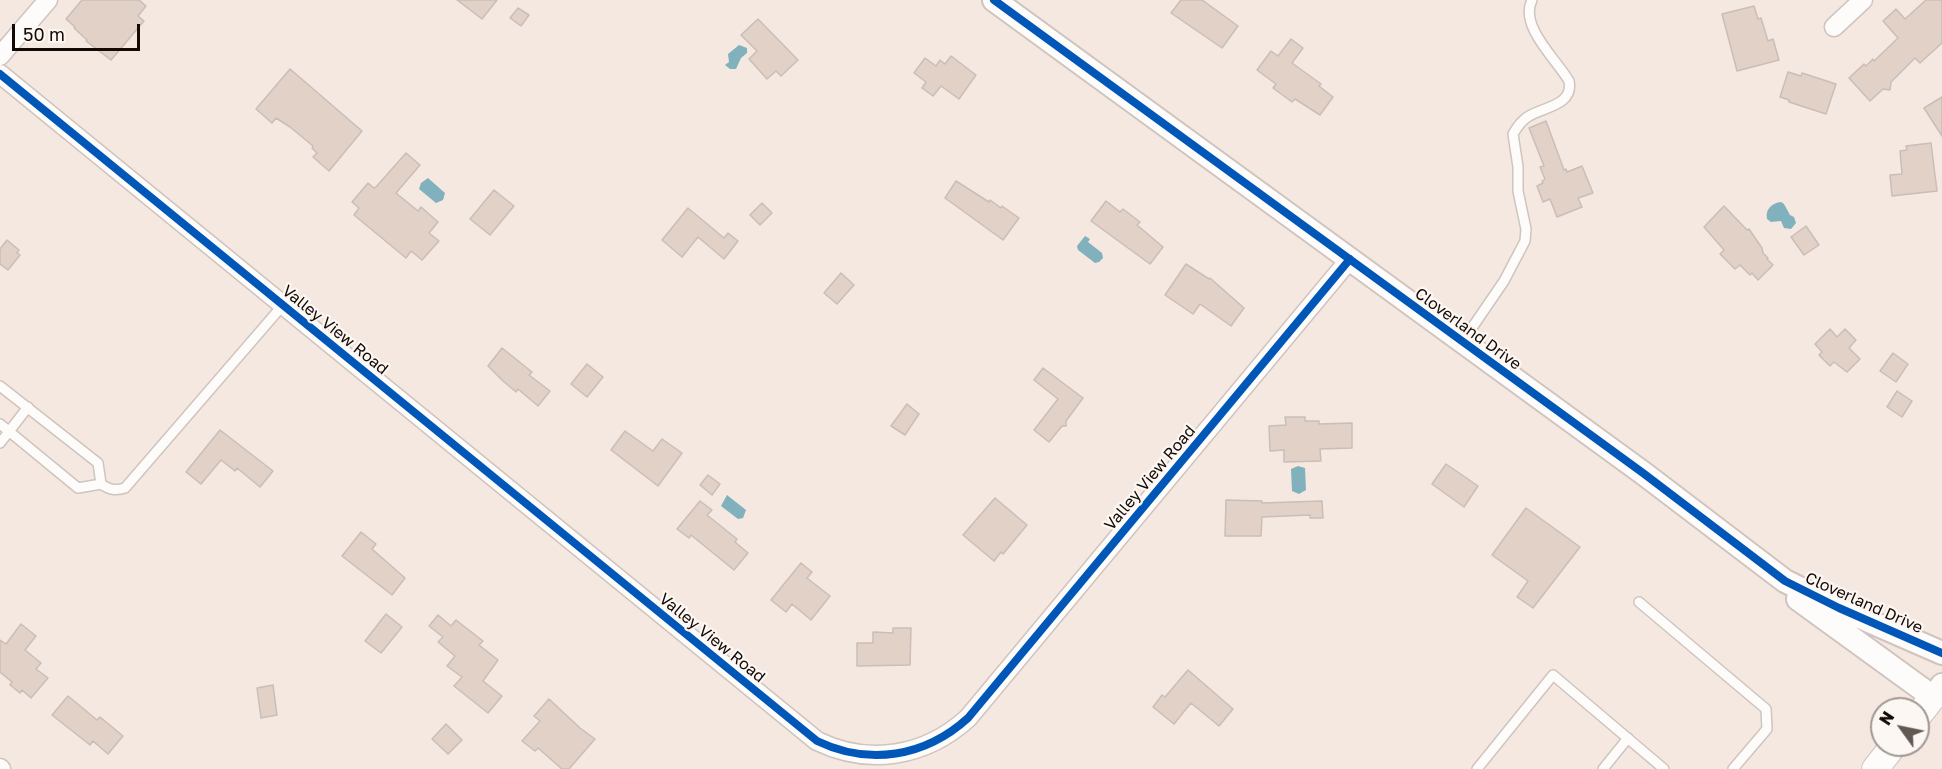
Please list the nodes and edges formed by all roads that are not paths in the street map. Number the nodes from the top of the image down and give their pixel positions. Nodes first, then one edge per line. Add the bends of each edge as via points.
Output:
1 (48, 0) edge
2 (994, 0) edge
3 (1532, 0) edge
4 (1863, 0) edge
5 (1834, 27) dead end
6 (0, 56) edge
7 (0, 74) edge
8 (1350, 258) junction
9 (284, 305) junction
10 (1463, 341) junction
11 (0, 386) edge
12 (28, 407) junction
13 (0, 424) edge
14 (9, 432) junction
15 (0, 443) edge
16 (101, 484) junction
17 (1765, 567) junction
18 (1639, 602) dead end
19 (1942, 653) edge
20 (1931, 699) edge
21 (1628, 738) junction
22 (1884, 757) edge
23 (1477, 769) edge
24 (1603, 769) edge
25 (1664, 769) edge
26 (1733, 769) edge
27 (1875, 769) edge

1 - 6 street
2 - 8 street, Cloverland Drive
3 - 10 lane via 1532,26 1569,81 1569,92 1563,101 1527,117 1513,134 1518,191 1526,220 1525,241 1504,281
4 - 5 street
7 - 9 street, Valley View Road
8 - 9 street, Valley View Road via 968,718 931,744 881,756 842,752 817,741
8 - 10 street, Cloverland Drive
9 - 16 lane via 125,489 117,491
10 - 17 street, Cloverland Drive
11 - 12 lane
12 - 14 lane
12 - 16 lane via 98,463
13 - 14 lane
14 - 15 lane
14 - 16 lane via 78,488
17 - 19 street, Cloverland Drive via 1839,608
17 - 20 street via 1796,598
18 - 26 lane via 1766,709 1767,729
21 - 23 lane via 1553,675
21 - 24 lane
21 - 25 lane
22 - 27 main road

